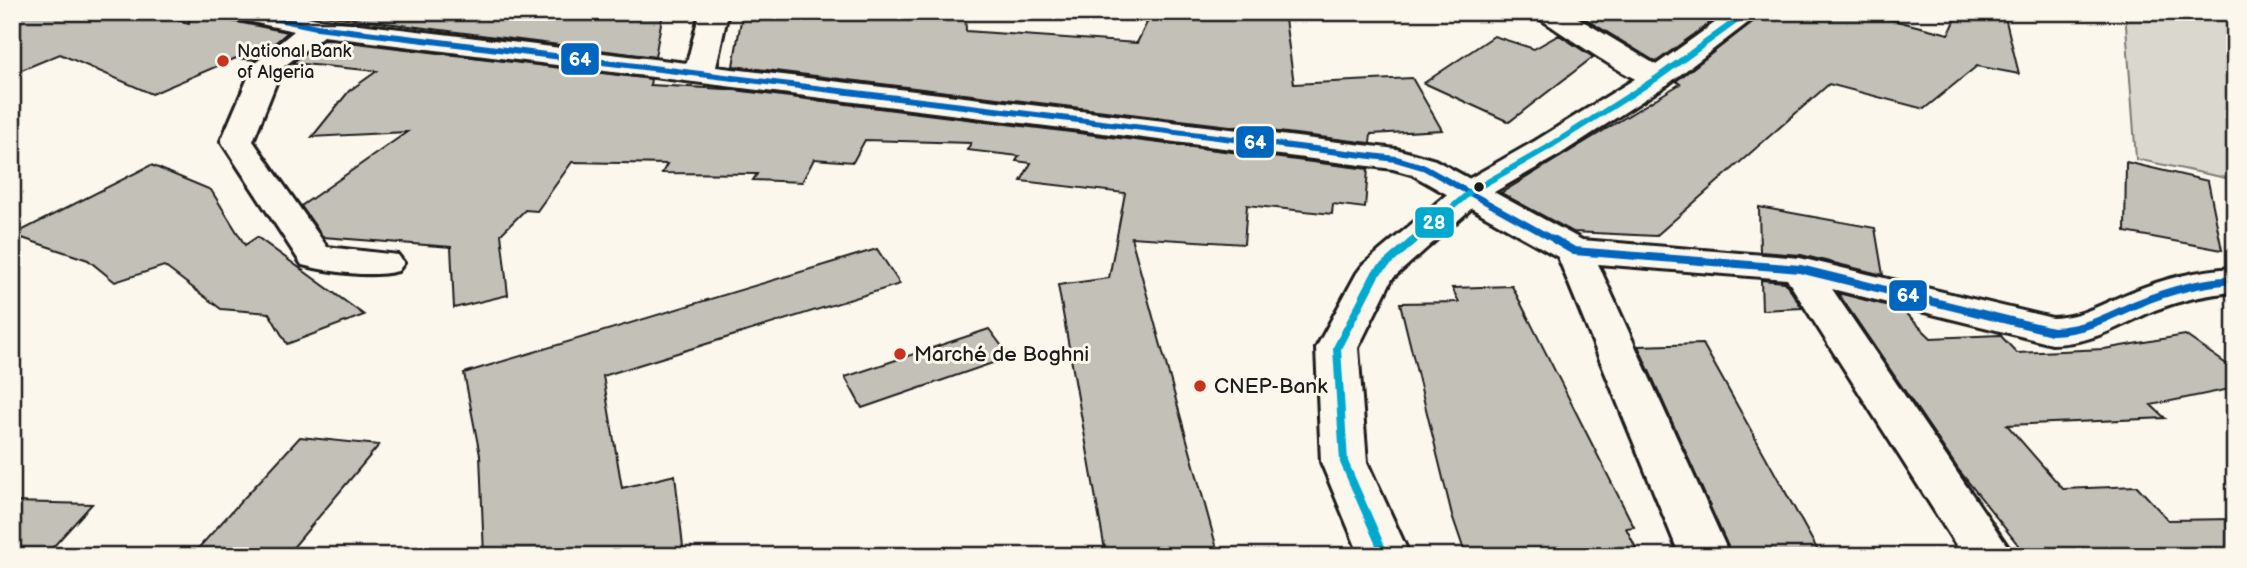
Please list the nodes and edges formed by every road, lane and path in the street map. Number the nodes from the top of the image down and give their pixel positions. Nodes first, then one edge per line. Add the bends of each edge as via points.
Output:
1 (243, 12) edge
2 (714, 12) edge
3 (1549, 12) edge
4 (1748, 12) edge
5 (317, 27) junction
6 (700, 73) junction
7 (1657, 78) junction
8 (1470, 192) junction
9 (1574, 251) junction
10 (385, 263) dead end
11 (1800, 269) junction
12 (2235, 280) edge
13 (1385, 556) edge
14 (1704, 556) edge
15 (1989, 556) edge

1 - 5 street
2 - 6 street
3 - 7 street
4 - 7 street
5 - 6 street
5 - 10 street via 269,64 237,141 315,257
6 - 8 street via 1396,159 1423,167
7 - 8 street
8 - 9 street
8 - 13 street via 1376,273 1337,348 1344,462
9 - 11 street
9 - 14 street
11 - 12 street via 2052,331 2079,331 2168,291
11 - 15 street

